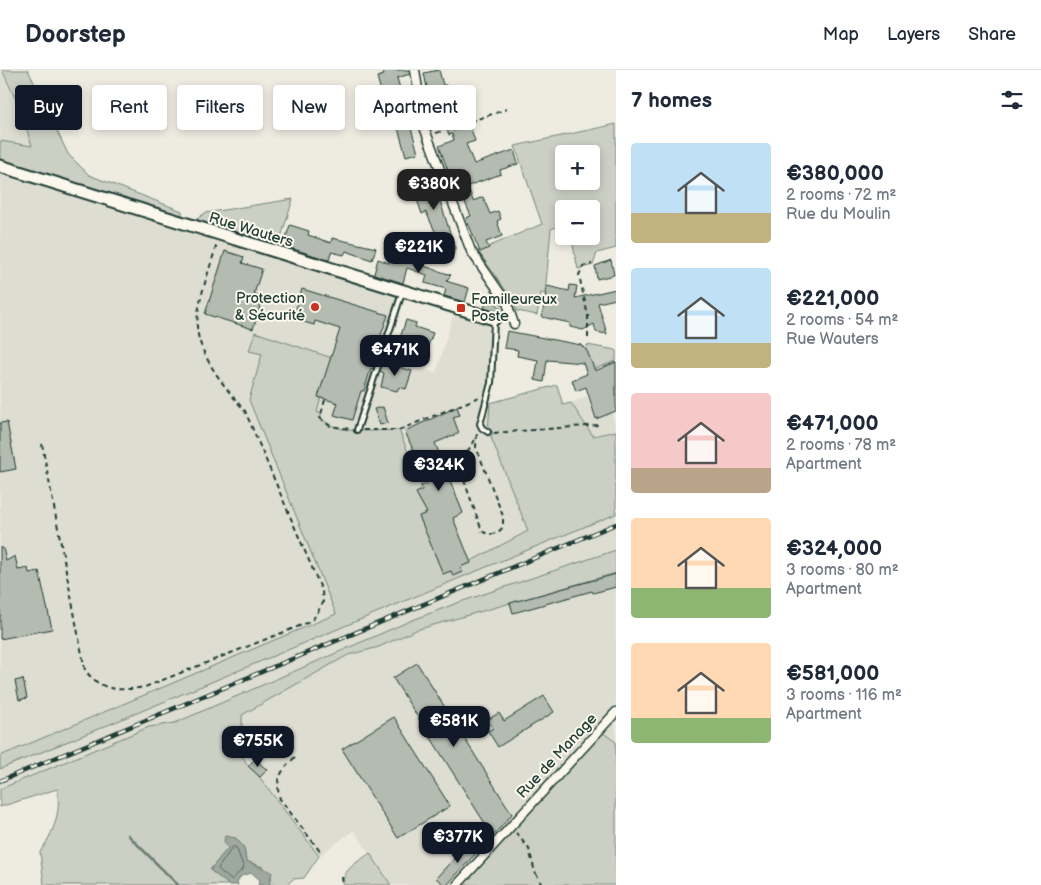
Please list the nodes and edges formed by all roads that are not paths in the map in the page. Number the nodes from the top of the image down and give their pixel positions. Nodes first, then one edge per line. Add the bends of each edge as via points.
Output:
1 (415, 70) edge
2 (0, 166) edge
3 (403, 291) junction
4 (494, 319) joint
5 (514, 324) dead end
6 (357, 430) road end
7 (488, 432) road end
8 (616, 712) edge
9 (457, 885) edge

1 - 5 street via 427,136 471,251 507,303
2 - 3 street, Rue Wauters
3 - 4 street, Rue Wauters
3 - 6 lane
4 - 7 lane via 492,373 480,419 482,428
8 - 9 street, Rue de Manage

